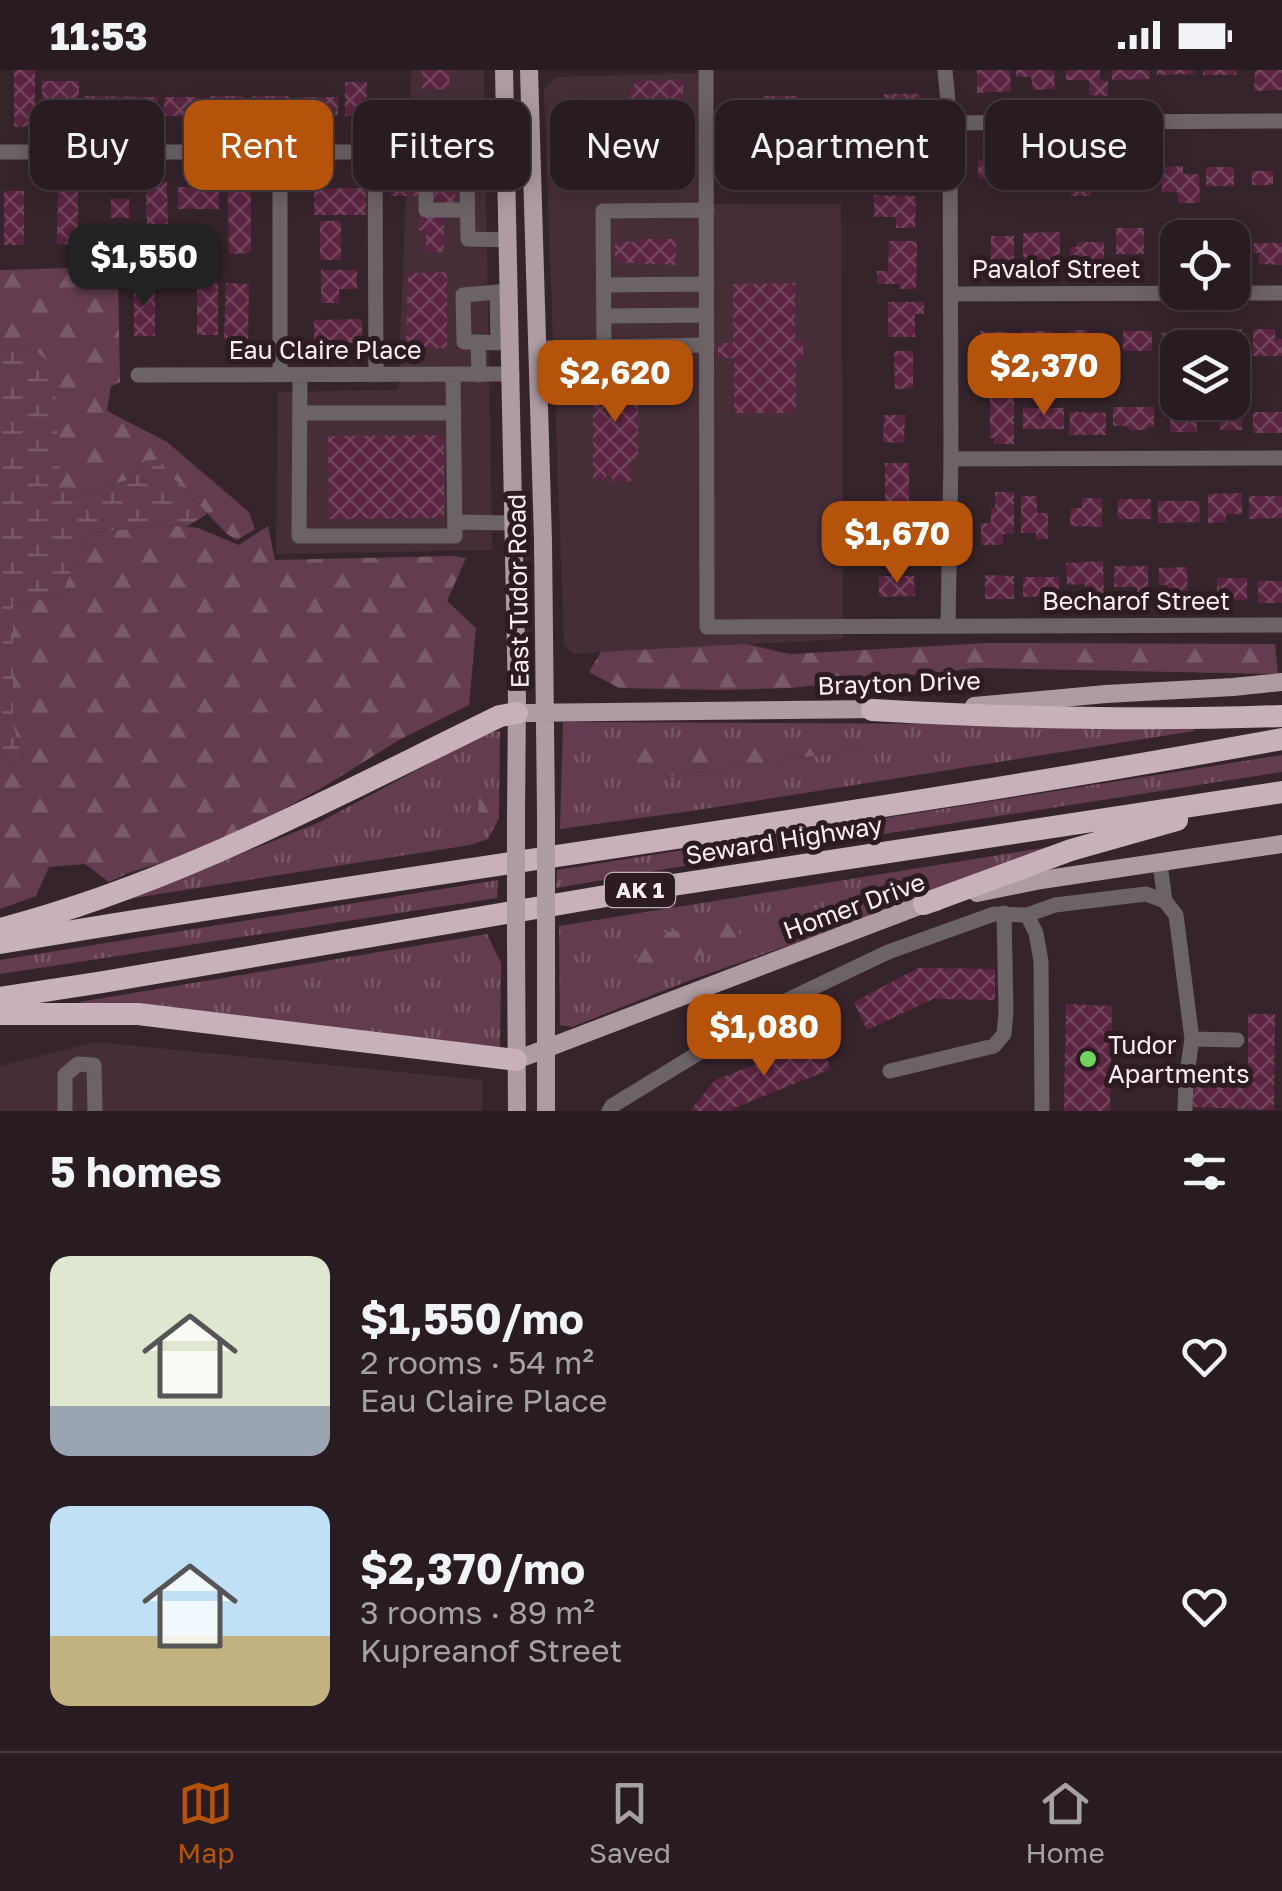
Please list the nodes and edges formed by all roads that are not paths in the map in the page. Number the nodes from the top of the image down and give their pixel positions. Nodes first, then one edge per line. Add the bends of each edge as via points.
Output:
1 (504, 70) edge
2 (530, 70) edge
3 (706, 70) edge
4 (946, 70) edge
5 (948, 100) edge
6 (1282, 121) edge
7 (965, 123) edge
8 (0, 152) edge
9 (184, 152) edge
10 (333, 152) edge
11 (280, 190) edge
12 (950, 190) edge
13 (467, 210) dead end
14 (707, 210) junction
15 (508, 240) junction
16 (707, 284) junction
17 (604, 285) junction
18 (503, 292) junction
19 (1282, 293) edge
20 (950, 294) junction
21 (707, 315) junction
22 (604, 316) junction
23 (478, 342) junction
24 (707, 345) junction
25 (604, 346) junction
26 (536, 348) junction
27 (480, 374) junction
28 (512, 374) junction
29 (138, 375) dead end
30 (300, 375) junction
31 (376, 375) junction
32 (454, 375) junction
33 (280, 376) junction
34 (300, 412) junction
35 (454, 413) junction
36 (952, 458) junction
37 (1282, 458) edge
38 (455, 522) junction
39 (514, 522) junction
40 (1282, 625) edge
41 (948, 626) junction
42 (1282, 682) edge
43 (872, 710) junction
44 (517, 712) junction
45 (546, 712) junction
46 (1282, 716) edge
47 (1282, 739) edge
48 (1276, 793) edge
49 (1282, 844) edge
50 (1160, 864) junction
51 (1165, 901) junction
52 (924, 904) junction
53 (1004, 913) junction
54 (1027, 915) junction
55 (0, 929) edge
56 (0, 942) edge
57 (0, 998) edge
58 (0, 1014) edge
59 (1192, 1039) junction
60 (1238, 1040) dead end
61 (547, 1048) junction
62 (516, 1060) junction
63 (890, 1070) dead end
64 (65, 1111) edge
65 (96, 1111) edge
66 (517, 1111) edge
67 (546, 1111) edge
68 (609, 1111) edge
69 (1042, 1111) edge
70 (1185, 1111) edge

1 - 15 main road, East Tudor Road
2 - 26 main road, East Tudor Road
3 - 14 street, Becharof Street
4 - 5 street
6 - 7 street
8 - 9 street
10 - 31 street via 375,152
11 - 33 street
12 - 20 street
13 - 15 street via 468,239
14 - 16 street, Becharof Street
14 - 17 street via 603,211
15 - 18 main road, East Tudor Road
16 - 17 street
16 - 21 street, Becharof Street
17 - 22 street
18 - 23 street via 498,343
18 - 23 street via 463,294 464,342
18 - 28 main road, East Tudor Road
19 - 20 street, Pavalof Street
20 - 36 street
21 - 22 street
21 - 24 street, Becharof Street
22 - 25 street
23 - 27 street
24 - 25 street
24 - 41 street, Becharof Street via 707,628
25 - 26 street
26 - 45 main road, East Tudor Road
27 - 28 street, Eau Claire Place
27 - 32 street, Eau Claire Place
28 - 39 main road, East Tudor Road
29 - 33 street, Eau Claire Place
30 - 31 street, Eau Claire Place
30 - 33 street, Eau Claire Place
30 - 34 street
31 - 32 street, Eau Claire Place
32 - 35 street
34 - 35 street
34 - 38 street via 299,536 455,536
35 - 38 street
36 - 37 street
36 - 41 street
38 - 39 street
39 - 44 main road, East Tudor Road
40 - 41 street, Becharof Street
42 - 43 main road, Brayton Drive
43 - 45 main road, Brayton Drive
43 - 46 highway via 1124,720
44 - 45 main road, Brayton Drive
44 - 55 highway via 204,859
44 - 62 main road, East Tudor Road, bridge
45 - 61 main road, East Tudor Road, bridge
47 - 56 highway, Seward Highway / AK 1
48 - 52 highway via 1071,850
48 - 57 highway, Seward Highway / AK 1 via 652,888
49 - 50 main road, Homer Drive
50 - 51 street
50 - 52 main road, Homer Drive
51 - 54 street via 1146,894
51 - 59 street via 1176,915
52 - 61 main road, Homer Drive
53 - 54 street
53 - 63 street via 1004,1034 994,1046
53 - 68 street via 888,952 778,1005
54 - 69 street via 1041,961
58 - 62 highway via 138,1014
59 - 60 street
59 - 70 street
61 - 62 main road, Homer Drive
61 - 67 main road, East Tudor Road
62 - 66 main road, East Tudor Road
64 - 65 street via 65,1076 78,1064 94,1065

